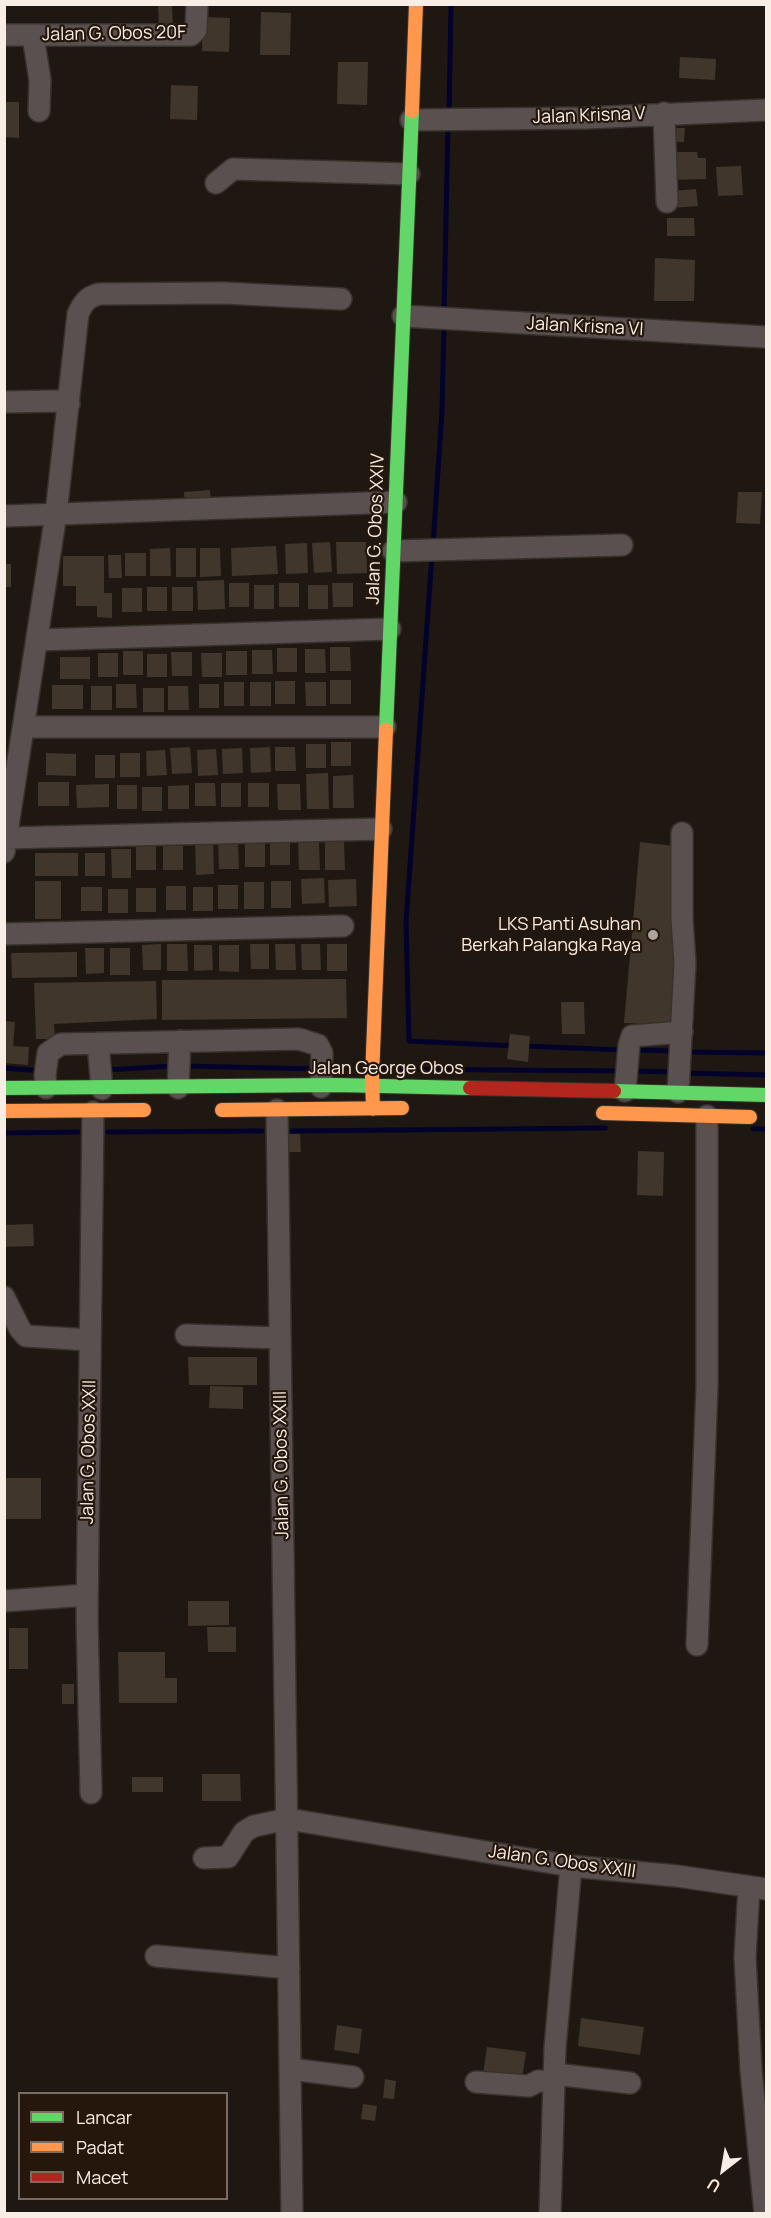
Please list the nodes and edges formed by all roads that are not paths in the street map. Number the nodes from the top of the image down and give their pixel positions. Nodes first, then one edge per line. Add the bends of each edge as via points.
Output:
1 (197, 4) edge
2 (416, 4) edge
3 (4, 35) edge
4 (33, 36) junction
5 (766, 110) edge
6 (39, 111) dead end
7 (664, 113) junction
8 (411, 120) junction
9 (409, 174) junction
10 (216, 183) dead end
11 (667, 202) dead end
12 (341, 299) dead end
13 (403, 316) junction
14 (766, 337) edge
15 (4, 402) edge
16 (69, 404) junction
17 (396, 502) junction
18 (56, 514) junction
19 (4, 516) edge
20 (622, 545) dead end
21 (393, 551) junction
22 (390, 628) junction
23 (37, 640) junction
24 (24, 727) junction
25 (385, 727) junction
26 (381, 829) junction
27 (682, 833) dead end
28 (5, 845) edge
29 (343, 926) dead end
30 (4, 934) edge
31 (682, 1032) junction
32 (179, 1065) junction
33 (100, 1066) junction
34 (322, 1074) junction
35 (45, 1076) junction
36 (626, 1076) junction
37 (679, 1079) junction
38 (372, 1082) junction
39 (4, 1088) edge
40 (766, 1095) edge
41 (415, 1108) dead end
42 (374, 1109) junction
43 (156, 1110) dead end
44 (211, 1110) dead end
45 (277, 1110) junction
46 (4, 1111) edge
47 (93, 1112) junction
48 (589, 1112) dead end
49 (707, 1116) junction
50 (766, 1117) edge
51 (4, 1297) edge
52 (186, 1335) dead end
53 (280, 1338) junction
54 (90, 1340) junction
55 (87, 1594) junction
56 (4, 1601) edge
57 (698, 1645) dead end
58 (91, 1793) dead end
59 (288, 1819) junction
60 (204, 1858) dead end
61 (571, 1866) junction
62 (758, 1888) edge
63 (156, 1956) dead end
64 (290, 1968) junction
65 (291, 2068) junction
66 (353, 2077) dead end
67 (555, 2078) junction
68 (476, 2082) dead end
69 (630, 2083) dead end
70 (292, 2214) edge
71 (549, 2214) edge
72 (765, 2214) edge

1 - 4 street, Jalan G. Obos 20F via 196,30 191,35
2 - 8 main road, Jalan G. Obos XXIV
3 - 4 street, Jalan G. Obos 20F
4 - 6 street via 40,80
5 - 7 street, Jalan Krisna V
7 - 8 street, Jalan Krisna V
7 - 11 street
8 - 9 main road, Jalan G. Obos XXIV
9 - 10 street via 233,169
9 - 13 main road, Jalan G. Obos XXIV
12 - 16 street via 224,293 90,296 78,314
13 - 14 street, Jalan Krisna VI
13 - 17 main road, Jalan G. Obos XXIV
15 - 16 street
16 - 18 street
17 - 18 street
17 - 21 main road, Jalan G. Obos XXIV
18 - 19 street
18 - 23 street
20 - 21 street
21 - 22 main road, Jalan G. Obos XXIV
22 - 23 street
22 - 25 main road, Jalan G. Obos XXIV
23 - 24 street
24 - 25 street
24 - 28 street
25 - 26 main road, Jalan G. Obos XXIV
26 - 28 street
26 - 38 main road, Jalan G. Obos XXIV
27 - 31 street
29 - 30 street
31 - 36 street via 637,1033 630,1039
31 - 37 street
32 - 33 street
32 - 33 main road, Jalan George Obos
32 - 34 main road, Jalan George Obos
32 - 34 street via 299,1039 318,1045
33 - 35 main road, Jalan George Obos
33 - 35 street via 54,1046 48,1053
34 - 38 main road, Jalan George Obos
35 - 39 main road, Jalan George Obos
36 - 37 main road, Jalan George Obos
36 - 38 main road, Jalan George Obos
37 - 40 main road, Jalan George Obos
38 - 42 main road, Jalan G. Obos XXIV
41 - 42 main road
42 - 45 main road
43 - 47 main road
44 - 45 main road
45 - 53 street, Jalan G. Obos XXIII
46 - 47 main road
47 - 54 street, Jalan G. Obos XXII
48 - 49 main road
49 - 50 main road
49 - 57 street via 706,1386
51 - 54 street via 26,1336
52 - 53 street
53 - 59 street, Jalan G. Obos XXIII
54 - 55 street, Jalan G. Obos XXII
55 - 56 street
55 - 58 street, Jalan G. Obos XXII
59 - 60 street via 244,1832 228,1857
59 - 61 street, Jalan G. Obos XXIII
59 - 64 street, Jalan G. Obos XXIII
61 - 62 street, Jalan G. Obos XXIII
61 - 67 street
62 - 72 street via 745,1957
63 - 64 street
64 - 65 street, Jalan G. Obos XXIII
65 - 66 street
65 - 70 street, Jalan G. Obos XXIII
67 - 68 street via 529,2086
67 - 69 street
67 - 71 street

